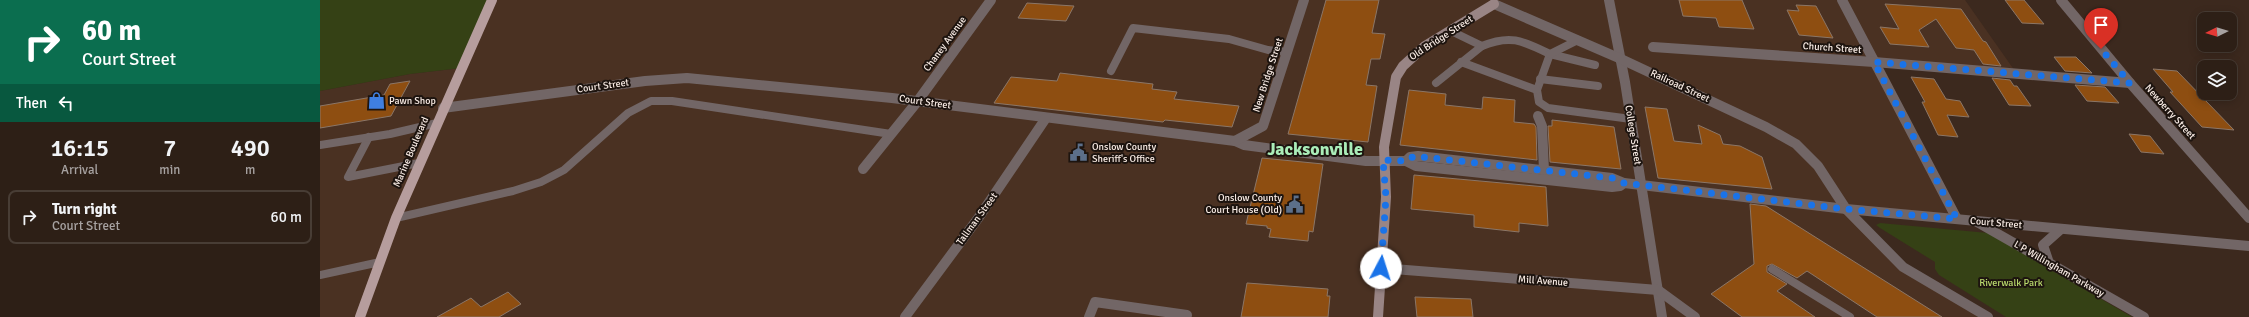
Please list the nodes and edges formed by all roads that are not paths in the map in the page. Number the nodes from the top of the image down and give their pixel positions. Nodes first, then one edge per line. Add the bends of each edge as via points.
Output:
1 (492, 0) edge
2 (991, 0) edge
3 (1304, 0) edge
4 (1485, 0) edge
5 (1609, 0) edge
6 (1842, 0) edge
7 (2061, 0) edge
8 (1494, 4) junction
9 (1451, 31) junction
10 (1578, 40) junction
11 (1482, 46) junction
12 (1653, 47) dead end
13 (1287, 52) junction
14 (1550, 54) junction
15 (1621, 59) junction
16 (1461, 62) junction
17 (1874, 62) junction
18 (1595, 65) dead end
19 (1111, 71) dead end
20 (1540, 79) junction
21 (1436, 83) dead end
22 (2130, 83) junction
23 (1598, 86) dead end
24 (1537, 90) junction
25 (917, 102) junction
26 (443, 108) junction
27 (1538, 116) dead end
28 (1046, 118) junction
29 (1631, 119) junction
30 (437, 123) junction
31 (891, 134) junction
32 (369, 137) junction
33 (1235, 141) junction
34 (320, 145) edge
35 (1383, 160) junction
36 (419, 163) junction
37 (863, 169) dead end
38 (1544, 170) junction
39 (1523, 173) junction
40 (1560, 177) junction
41 (1641, 185) junction
42 (1846, 209) junction
43 (396, 218) junction
44 (2249, 218) edge
45 (1957, 219) junction
46 (1975, 221) junction
47 (2061, 229) junction
48 (2249, 246) edge
49 (380, 262) junction
50 (2049, 263) junction
51 (1381, 268) junction
52 (1772, 269) dead end
53 (320, 275) edge
54 (1658, 290) junction
55 (360, 317) edge
56 (905, 317) edge
57 (1090, 317) edge
58 (1186, 317) edge
59 (1378, 317) edge
60 (1662, 317) edge
61 (1695, 317) edge
62 (1850, 317) edge
63 (1988, 317) edge
64 (2144, 317) edge

1 - 26 main road, Marine Boulevard
2 - 25 street, Chaney Avenue
3 - 13 street, New Bridge Street
4 - 8 main road, Railroad Street
5 - 15 street, College Street
6 - 17 street
7 - 22 street, Newberry Street
8 - 9 main road, Old Bridge Street
8 - 10 street, Railroad Street
9 - 11 lane
9 - 35 main road, Old Bridge Street via 1413,54 1400,69 1393,88
10 - 14 lane
10 - 15 street, Railroad Street
11 - 14 lane via 1496,39 1513,37
11 - 16 lane
12 - 17 street, Church Street
13 - 19 lane via 1268,50 1230,39 1133,28
13 - 33 street, New Bridge Street via 1263,126
14 - 18 lane
14 - 20 lane
15 - 29 street, College Street
15 - 42 street, Railroad Street via 1766,127 1796,144 1818,166
16 - 21 lane
16 - 24 lane
17 - 22 street, Church Street
17 - 45 street
20 - 23 lane
20 - 24 lane
22 - 44 street, Newberry Street
24 - 29 lane via 1539,102 1548,108
25 - 26 street, Court Street via 687,78 645,81
25 - 28 street, Court Street
25 - 31 street, Chaney Avenue
26 - 30 main road, Marine Boulevard
27 - 38 street via 1542,126
28 - 33 street, Court Street
28 - 56 street, Tallman Street via 979,217
29 - 41 street, College Street
30 - 32 lane
30 - 36 main road, Marine Boulevard
31 - 37 street, Chaney Avenue
31 - 43 lane via 672,101 651,101 628,113 564,170 541,182
32 - 34 lane
32 - 36 lane via 348,177
33 - 35 street, Court Street via 1244,145 1366,161
35 - 39 street, Court Street via 1406,161 1414,166 1449,165
35 - 51 main road, Old Bridge Street via 1386,197
36 - 43 main road, Marine Boulevard
38 - 39 street, Court Street
38 - 40 street, Court Street
39 - 40 street, Court Street
40 - 41 street, Court Street via 1612,187 1624,183
41 - 42 street, Court Street
41 - 54 street, College Street
42 - 45 street, Court Street
42 - 63 street, Railroad Street via 1903,267
43 - 49 main road, Marine Boulevard
45 - 46 street, Court Street
46 - 47 street, Court Street
46 - 50 street, L P Willingham Parkway
47 - 48 street, Court Street
47 - 50 street via 2046,240 2044,245
49 - 53 lane
49 - 55 main road, Marine Boulevard
50 - 64 street, L P Willingham Parkway
51 - 54 street, Mill Avenue
51 - 59 main road, Old Bridge Street
52 - 62 lane
54 - 60 street, College Street
54 - 61 street
57 - 58 street via 1095,302 1187,314

